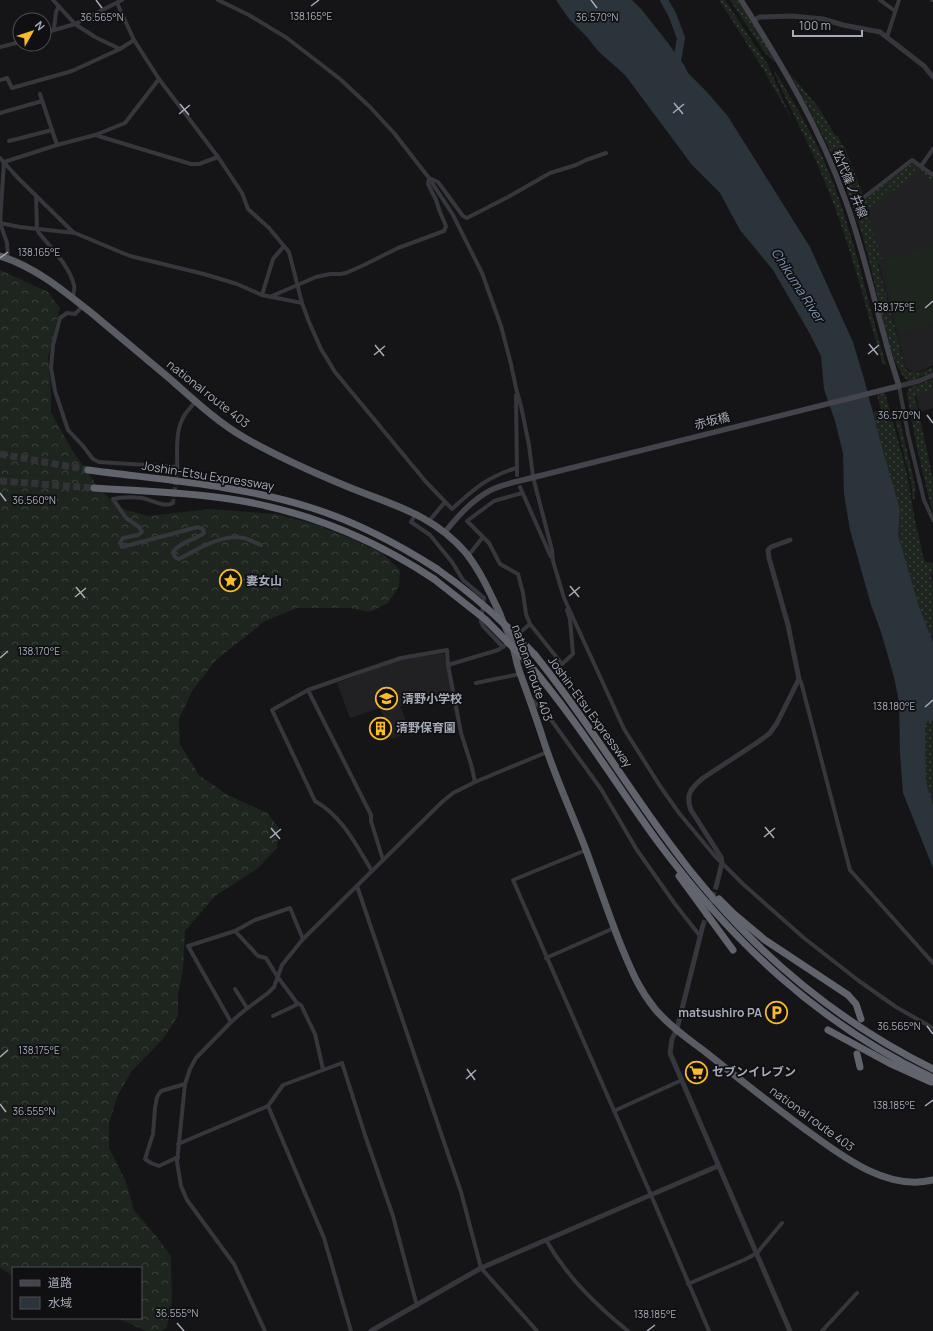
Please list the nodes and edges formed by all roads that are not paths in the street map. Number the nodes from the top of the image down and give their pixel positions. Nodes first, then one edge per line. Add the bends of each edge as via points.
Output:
1 (53, 0) edge
2 (122, 0) edge
3 (218, 0) edge
4 (741, 0) edge
5 (880, 0) edge
6 (899, 0) edge
7 (117, 3) junction
8 (59, 6) junction
9 (895, 11) junction
10 (754, 20) junction
11 (75, 24) junction
12 (54, 29) joint
13 (887, 36) junction
14 (134, 40) junction
15 (12, 44) edge
16 (0, 47) edge
17 (120, 49) junction
18 (933, 77) edge
19 (159, 79) junction
20 (0, 80) edge
21 (40, 94) dead end
22 (42, 101) junction
23 (0, 113) edge
24 (52, 130) junction
25 (95, 135) junction
26 (9, 141) dead end
27 (57, 145) junction
28 (933, 149) edge
29 (606, 153) dead end
30 (218, 157) junction
31 (0, 158) edge
32 (4, 162) junction
33 (921, 166) junction
34 (933, 175) edge
35 (429, 178) junction
36 (36, 196) junction
37 (863, 198) dead end
38 (0, 223) edge
39 (37, 229) junction
40 (75, 233) junction
41 (284, 246) junction
42 (0, 256) edge
43 (8, 259) junction
44 (297, 285) junction
45 (262, 295) junction
46 (272, 296) junction
47 (73, 298) junction
48 (302, 303) junction
49 (83, 306) junction
50 (933, 375) edge
51 (899, 386) junction
52 (516, 388) junction
53 (196, 401) junction
54 (178, 467) junction
55 (516, 468) junction
56 (88, 470) tunnel mouth
57 (177, 473) tunnel mouth
58 (517, 475) dead end
59 (536, 476) junction
60 (520, 487) dead end
61 (94, 488) tunnel mouth
62 (522, 493) junction
63 (445, 502) junction
64 (173, 503) dead end
65 (416, 514) junction
66 (933, 520) edge
67 (429, 521) junction
68 (444, 532) junction
69 (483, 537) junction
70 (790, 540) dead end
71 (262, 544) dead end
72 (468, 556) junction
73 (553, 561) junction
74 (564, 598) junction
75 (530, 624) junction
76 (511, 641) junction
77 (503, 647) junction
78 (448, 665) junction
79 (520, 674) junction
80 (799, 679) junction
81 (476, 683) dead end
82 (308, 690) junction
83 (530, 698) junction
84 (547, 752) junction
85 (474, 782) junction
86 (626, 796) junction
87 (668, 841) junction
88 (586, 850) junction
89 (383, 860) junction
90 (722, 863) junction
91 (372, 871) junction
92 (357, 886) junction
93 (716, 887) tunnel mouth
94 (703, 925) tunnel mouth
95 (614, 928) junction
96 (235, 931) junction
97 (700, 936) junction
98 (303, 939) junction
99 (733, 950) dead end
100 (546, 958) junction
101 (933, 964) edge
102 (277, 976) junction
103 (235, 988) dead end
104 (297, 1003) junction
105 (247, 1008) junction
106 (273, 1016) dead end
107 (860, 1019) dead end
108 (231, 1022) junction
109 (933, 1028) edge
110 (677, 1029) junction
111 (828, 1030) dead end
112 (857, 1054) dead end
113 (860, 1067) dead end
114 (933, 1069) edge
115 (323, 1070) junction
116 (933, 1078) edge
117 (682, 1080) junction
118 (933, 1083) edge
119 (185, 1084) junction
120 (268, 1106) junction
121 (614, 1111) junction
122 (178, 1144) junction
123 (178, 1156) junction
124 (718, 1166) junction
125 (933, 1180) edge
126 (651, 1195) junction
127 (782, 1223) dead end
128 (546, 1240) junction
129 (756, 1253) junction
130 (480, 1268) junction
131 (688, 1284) junction
132 (857, 1294) dead end
133 (417, 1306) junction
134 (265, 1331) edge
135 (350, 1331) edge
136 (371, 1331) edge
137 (537, 1331) edge
138 (628, 1331) edge
139 (709, 1331) edge
140 (790, 1331) edge
141 (822, 1331) edge

1 - 8 street
2 - 7 street
3 - 35 street via 287,38 340,79 394,133
4 - 10 main road, 松代篠ノ井線
5 - 9 street
6 - 9 street
7 - 11 street
7 - 14 street
8 - 11 street
8 - 12 street
9 - 13 street
10 - 13 street via 772,16 823,19 880,32
10 - 51 main road, 松代篠ノ井線 via 786,73 840,184 856,229
11 - 12 street
11 - 17 street
13 - 18 street via 924,66
14 - 17 street
14 - 19 street
15 - 16 street
17 - 20 street via 72,71 12,88 7,78
19 - 25 street via 125,123
19 - 30 street
21 - 22 street
22 - 23 street
22 - 24 street
24 - 26 street
24 - 27 street
25 - 27 street
25 - 30 street via 191,164 199,164
27 - 32 street
28 - 33 street
29 - 35 street via 550,173 467,218 438,182
30 - 41 street via 242,193 248,209
31 - 32 street
32 - 36 street
32 - 38 street
33 - 34 street
33 - 37 street via 912,160
35 - 44 street via 428,184 446,226 444,231 398,248 346,273 316,277
35 - 52 street via 453,215 482,273 501,326
36 - 39 street
36 - 40 street
38 - 39 street
38 - 43 street via 7,243
39 - 40 street
39 - 47 street via 70,276 74,287
40 - 45 street via 130,256 217,278
41 - 44 street
41 - 45 street via 273,259
42 - 43 highway, national route 403
43 - 47 highway, national route 403 via 48,279
44 - 46 street
44 - 48 street
45 - 46 street
46 - 48 street
47 - 49 highway, national route 403
48 - 63 street via 321,349 335,372
49 - 53 highway, national route 403
49 - 54 street via 75,314 66,313 60,318 53,345 51,368 55,391 68,430 92,459 99,462
50 - 51 street
51 - 59 main road, 赤坂橋
51 - 66 street via 924,500
52 - 55 street
52 - 59 street
53 - 54 street via 180,424
53 - 65 highway, national route 403 via 225,425 294,464
54 - 57 street
55 - 58 street
55 - 63 street via 490,478 452,509
56 - 87 highway, Joshin-Etsu Expressway, bridge via 220,487 287,500 356,524 437,569 488,608 535,655 583,717
59 - 68 main road via 492,490 477,499
59 - 73 street
60 - 62 street
61 - 86 highway, Joshin-Etsu Expressway, bridge via 215,497 261,504 330,525 375,544 408,562 469,605 529,664 574,720
62 - 69 street via 494,501 467,521
62 - 73 street
63 - 67 street
64 - 71 street via 167,505 142,498 113,499 126,518 142,532 123,538 120,543 122,547 198,527 203,529 204,533 176,548 173,552 175,557 179,558 222,539 244,538
65 - 67 highway, national route 403
65 - 77 street via 411,522 430,535 463,580 484,598 481,622
67 - 68 highway, national route 403
68 - 72 highway, national route 403
69 - 72 street
69 - 75 street via 500,564 518,574
70 - 80 street via 768,550
72 - 76 highway, national route 403 via 484,579
73 - 74 street
74 - 75 street via 570,619 573,654 562,664
74 - 90 street via 624,729 640,757 679,813
75 - 76 street
76 - 77 street
76 - 79 highway, national route 403
77 - 78 street
78 - 82 street via 447,650 409,656
78 - 85 street via 461,733
79 - 81 street
79 - 83 highway, national route 403
80 - 90 street via 770,732 695,784 688,795 687,802 721,857
80 - 101 street via 850,870
82 - 89 street via 371,815
82 - 91 street via 272,710 315,801 338,819
83 - 84 highway, national route 403
83 - 97 street via 548,717 602,789 637,850 674,904
84 - 85 street
84 - 88 highway, national route 403
85 - 89 street via 442,802
86 - 99 highway via 660,850
86 - 116 highway, Joshin-Etsu Expressway via 697,892 765,965 846,1028
87 - 107 highway via 744,924 780,951 848,995 856,1004
87 - 114 highway, Joshin-Etsu Expressway via 734,922 790,976 850,1020
88 - 95 highway, national route 403
88 - 100 street via 513,880
89 - 91 street
90 - 93 street
90 - 109 street via 767,906 838,965 896,1007
91 - 92 street
92 - 98 street
92 - 130 street via 461,1192
94 - 97 street
95 - 100 street
95 - 110 highway, national route 403 via 638,985 658,1012
96 - 98 street via 255,920 290,908
96 - 102 street via 258,956 266,958
96 - 108 street via 188,946
97 - 110 street
98 - 102 street via 282,964
100 - 121 street
102 - 104 street
102 - 105 street via 274,987
103 - 105 street
104 - 106 street via 296,1006
104 - 115 street via 315,1034
105 - 108 street
108 - 119 street via 196,1058
110 - 117 street via 670,1053
110 - 125 highway, national route 403 via 844,1157 870,1171 903,1183
111 - 118 highway
112 - 113 highway
115 - 120 street via 283,1085
115 - 133 street via 342,1063 393,1216
117 - 121 street
117 - 124 street
119 - 122 street
119 - 123 street via 161,1091 157,1096 153,1134 145,1159 158,1166
120 - 122 street
120 - 135 street via 324,1238
121 - 126 street
122 - 123 street
123 - 134 street via 180,1186 187,1200 234,1264
124 - 126 street
124 - 129 street
126 - 128 street
126 - 131 street
127 - 129 street
128 - 130 street
128 - 138 street via 579,1286
129 - 131 street
129 - 140 street
130 - 133 street
130 - 137 street
131 - 139 street
132 - 141 street
133 - 136 street

